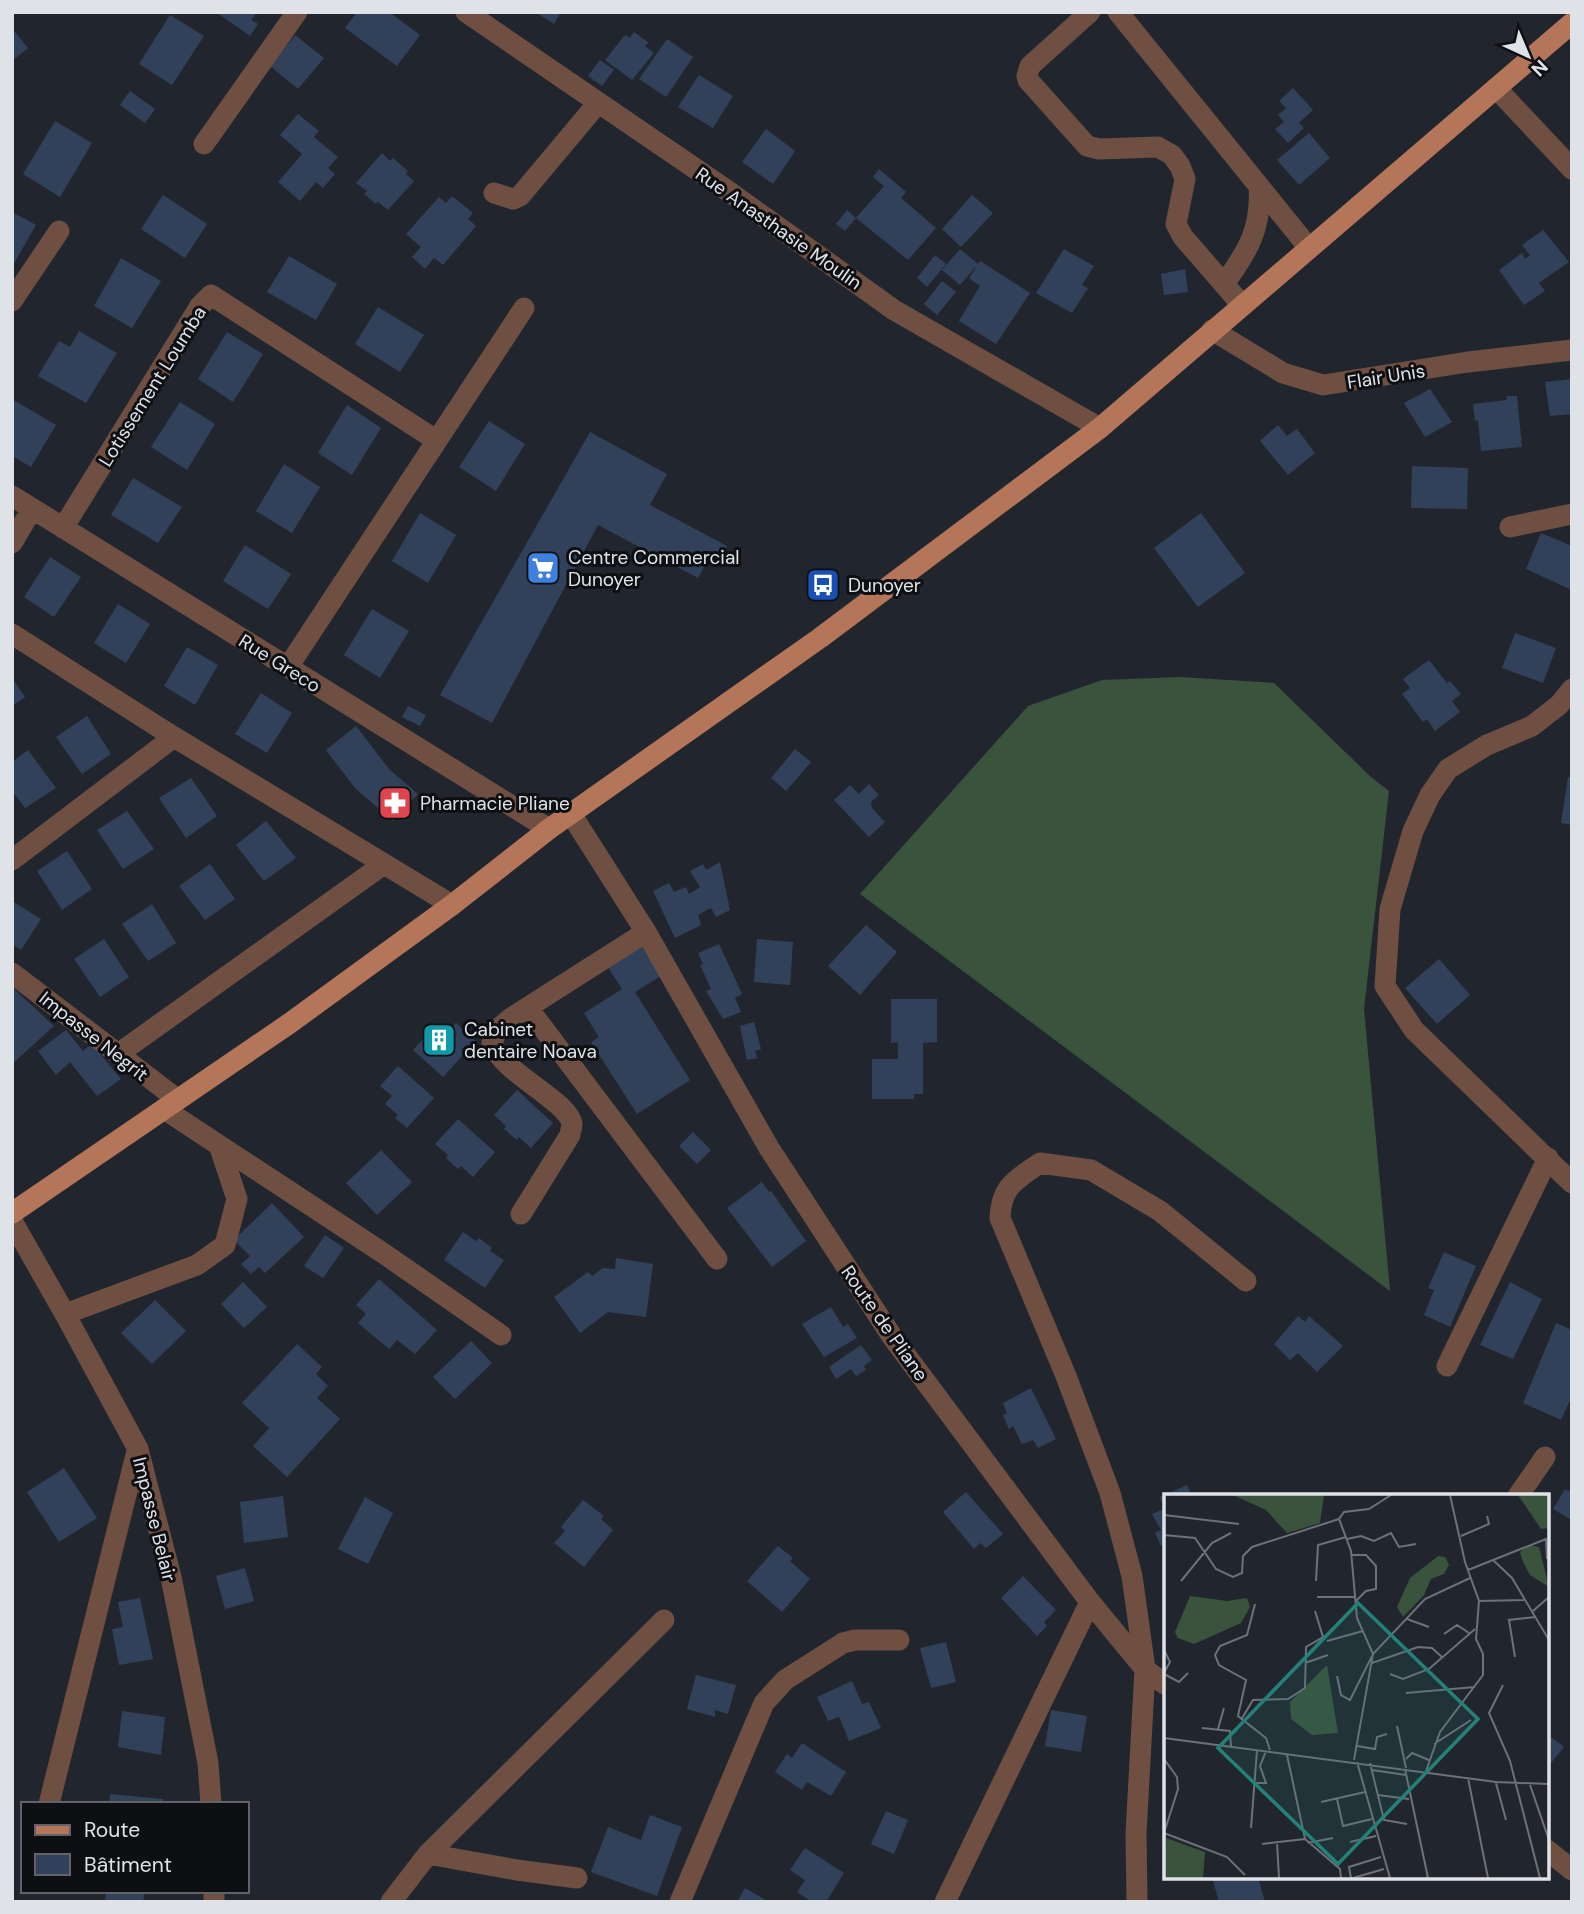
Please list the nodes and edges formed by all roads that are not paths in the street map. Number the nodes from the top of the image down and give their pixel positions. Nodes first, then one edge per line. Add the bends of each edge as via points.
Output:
1 (297, 12) edge
2 (466, 12) edge
3 (1090, 12) edge
4 (1118, 12) edge
5 (1572, 23) edge
6 (1496, 88) junction
7 (598, 103) junction
8 (204, 144) dead end
9 (1572, 169) edge
10 (1259, 186) junction
11 (494, 193) dead end
12 (59, 231) dead end
13 (1309, 248) junction
14 (1224, 284) junction
15 (12, 301) edge
16 (1242, 305) junction
17 (524, 308) dead end
18 (1212, 330) junction
19 (1572, 350) edge
20 (1100, 428) junction
21 (436, 440) junction
22 (12, 496) edge
23 (32, 509) junction
24 (1572, 513) edge
25 (1510, 527) dead end
26 (63, 528) junction
27 (12, 543) edge
28 (12, 634) edge
29 (288, 667) junction
30 (1572, 689) edge
31 (174, 737) junction
32 (571, 814) junction
33 (549, 829) junction
34 (12, 860) edge
35 (384, 864) junction
36 (452, 905) junction
37 (646, 932) junction
38 (12, 973) edge
39 (528, 1008) junction
40 (118, 1054) junction
41 (170, 1104) junction
42 (220, 1148) junction
43 (1548, 1158) junction
44 (1572, 1183) edge
45 (12, 1213) edge
46 (521, 1214) dead end
47 (12, 1221) edge
48 (717, 1259) dead end
49 (1245, 1281) dead end
50 (65, 1314) junction
51 (501, 1335) dead end
52 (1447, 1366) dead end
53 (138, 1449) junction
54 (1545, 1457) dead end
55 (1519, 1494) edge
56 (1090, 1602) junction
57 (664, 1620) dead end
58 (899, 1640) dead end
59 (1145, 1669) junction
60 (1164, 1683) edge
61 (49, 1802) edge
62 (211, 1802) edge
63 (1549, 1852) edge
64 (428, 1854) junction
65 (1572, 1870) edge
66 (577, 1878) dead end
67 (391, 1902) edge
68 (680, 1902) edge
69 (945, 1902) edge
70 (1137, 1902) edge

1 - 8 street
2 - 7 street, Rue Anasthasie Moulin
3 - 14 street via 1030,66 1028,80 1087,146 1158,147 1172,155 1185,179 1176,224
4 - 10 street
5 - 6 main road
6 - 9 street
6 - 13 main road
7 - 11 street via 520,196 513,199
7 - 20 street, Rue Anasthasie Moulin via 894,310
10 - 13 street
10 - 14 street via 1261,210 1256,226
12 - 15 street
13 - 16 main road
14 - 16 street
16 - 18 main road
17 - 21 street
18 - 19 street, Flair Unis via 1283,373 1323,385
18 - 20 main road
20 - 32 main road via 820,638
21 - 26 street, Lotissement Loumba via 211,295
21 - 29 street
22 - 23 street, Rue Greco
23 - 26 street, Rue Greco
23 - 27 street
24 - 25 street
26 - 29 street, Rue Greco
28 - 31 street
29 - 33 street, Rue Greco
30 - 43 street via 1532,726 1487,745 1448,769 1430,795 1413,831 1390,909 1385,986 1415,1030
31 - 34 street
31 - 35 street
32 - 33 main road
32 - 37 street, Route de Pliane
33 - 36 main road
35 - 36 street
35 - 40 street
36 - 41 main road
37 - 39 street
37 - 56 street, Route de Pliane via 769,1148 893,1338
38 - 40 street, Impasse Negrit
39 - 46 street via 497,1030 492,1043 495,1053 566,1112 572,1124 570,1135
39 - 48 street
40 - 41 street, Impasse Negrit
41 - 42 street, Impasse Negrit
41 - 45 main road
42 - 50 street via 237,1199 225,1245 197,1265
42 - 51 street, Impasse Negrit
43 - 44 street
43 - 52 street
47 - 50 street, Impasse Belair
49 - 59 street via 1160,1210 1091,1170 1040,1163 1009,1186 1001,1201 1000,1218 1066,1377 1121,1528
50 - 53 street, Impasse Belair
53 - 61 street
53 - 62 street, Impasse Belair via 174,1590 208,1763
54 - 55 street
56 - 59 street, Route de Pliane
56 - 69 street
57 - 64 street
58 - 68 street via 843,1643 774,1690 764,1703
59 - 60 street, Route de Pliane
59 - 70 street
63 - 65 street
64 - 66 street
64 - 67 street

